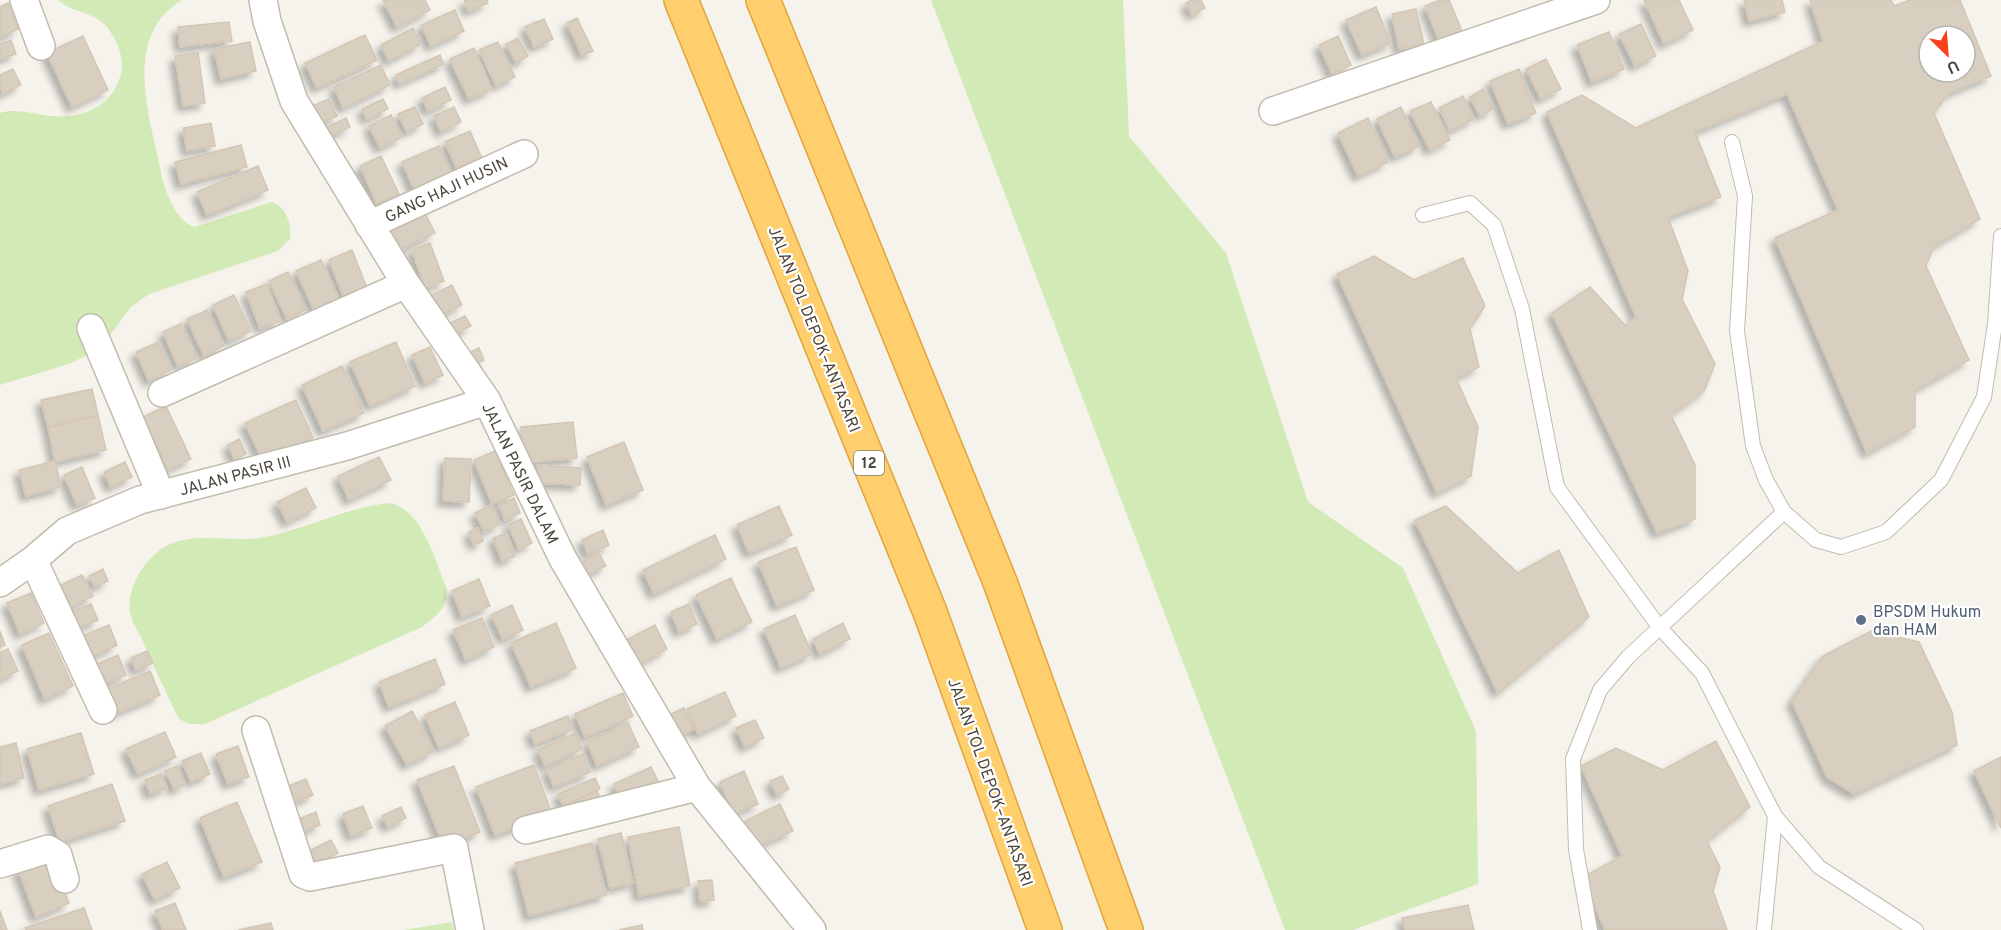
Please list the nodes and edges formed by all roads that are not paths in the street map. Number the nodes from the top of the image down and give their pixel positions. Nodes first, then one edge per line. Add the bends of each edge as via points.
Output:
1 (24, 0) edge
2 (263, 0) edge
3 (681, 0) edge
4 (763, 0) edge
5 (1596, 0) edge
6 (41, 46) dead end
7 (1273, 111) dead end
8 (1732, 142) dead end
9 (524, 153) dead end
10 (1423, 215) dead end
11 (369, 225) junction
12 (2001, 236) edge
13 (406, 284) junction
14 (1998, 322) edge
15 (91, 328) dead end
16 (162, 393) dead end
17 (487, 401) junction
18 (161, 495) junction
19 (1784, 512) junction
20 (33, 560) junction
21 (0, 583) edge
22 (1660, 628) junction
23 (103, 710) dead end
24 (256, 729) dead end
25 (697, 787) junction
26 (1775, 816) junction
27 (526, 830) dead end
28 (0, 864) edge
29 (65, 879) dead end
30 (804, 929) edge
31 (470, 930) edge
32 (1045, 930) edge
33 (1126, 930) edge
34 (1590, 930) edge
35 (1764, 930) edge
36 (1916, 930) edge

1 - 6 street
2 - 11 street, JALAN PASIR DALAM via 294,101
3 - 32 highway, JALAN TOL DEPOK–ANTASARI / 12 via 930,612
4 - 33 highway via 1000,582
5 - 7 street
8 - 19 lane via 1745,196 1739,342 1753,446
9 - 11 street, GANG HAJI HUSIN
10 - 22 lane via 1470,203 1494,225 1522,309 1557,487
11 - 13 street, JALAN PASIR DALAM
12 - 14 lane
13 - 16 street
13 - 17 street, JALAN PASIR DALAM
14 - 19 lane via 1984,397 1941,480 1886,532 1841,547 1816,540
15 - 18 street
17 - 18 street, JALAN PASIR III via 347,446
17 - 25 street, JALAN PASIR DALAM via 563,559
18 - 20 street, JALAN PASIR III via 68,531
19 - 22 lane
20 - 21 street, JALAN PASIR III
20 - 23 street
22 - 26 lane via 1702,673
22 - 34 lane via 1600,690 1574,759 1576,849
24 - 31 street via 303,874 310,877 454,848
25 - 27 street
25 - 30 street, JALAN PASIR DALAM
26 - 35 lane
26 - 36 lane via 1819,867
28 - 29 street via 48,849 58,855

